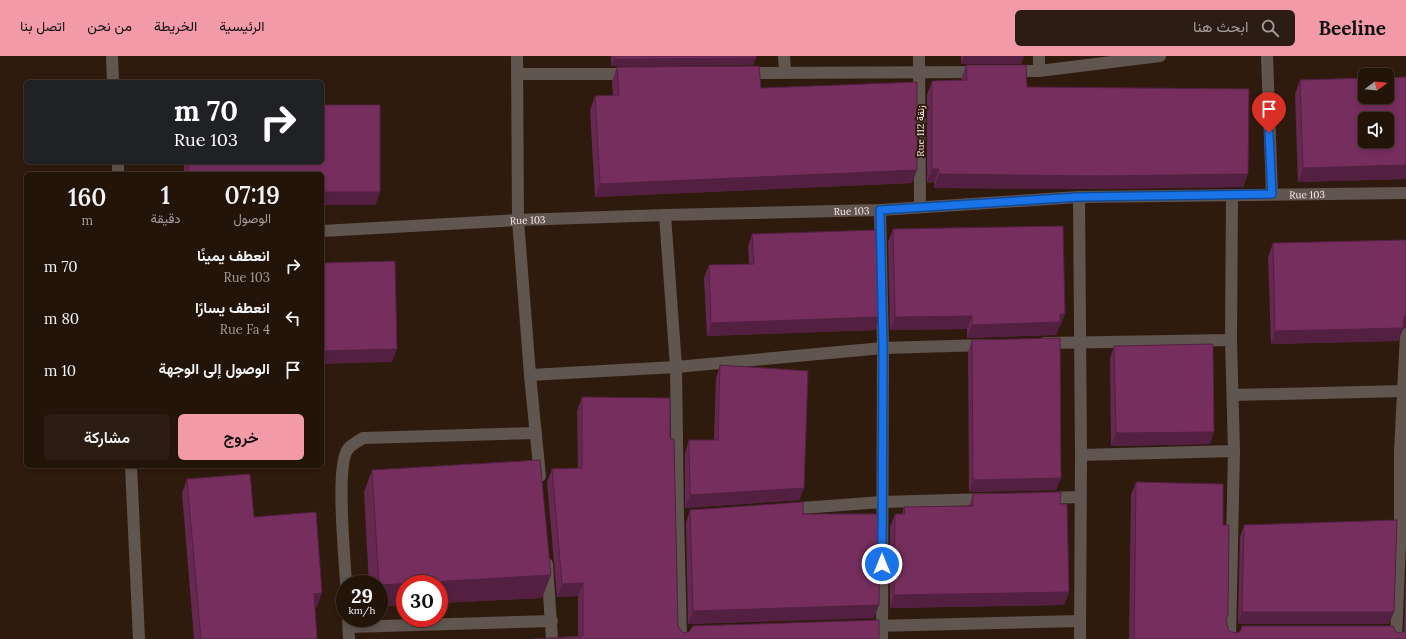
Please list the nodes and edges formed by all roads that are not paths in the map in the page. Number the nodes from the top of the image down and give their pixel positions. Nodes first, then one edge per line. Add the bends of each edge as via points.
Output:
1 (112, 56) edge
2 (517, 56) edge
3 (784, 56) edge
4 (919, 56) edge
5 (1039, 56) edge
6 (1160, 56) edge
7 (1267, 56) edge
8 (1039, 71) junction
9 (785, 72) junction
10 (920, 72) junction
11 (730, 73) edge
12 (517, 74) junction
13 (643, 74) edge
14 (113, 80) edge
15 (1272, 194) junction
16 (1406, 194) edge
17 (1232, 195) junction
18 (1079, 197) junction
19 (920, 207) junction
20 (880, 210) junction
21 (665, 215) junction
22 (518, 220) junction
23 (324, 231) edge
24 (1406, 334) edge
25 (1232, 340) junction
26 (1080, 342) junction
27 (1033, 343) edge
28 (1001, 344) edge
29 (883, 348) junction
30 (676, 367) junction
31 (530, 375) junction
32 (1403, 391) junction
33 (1233, 395) junction
34 (536, 433) junction
35 (1234, 451) junction
36 (1403, 452) edge
37 (1081, 455) junction
38 (131, 468) edge
39 (541, 488) edge
40 (1080, 497) junction
41 (1033, 498) edge
42 (1001, 499) edge
43 (882, 502) junction
44 (780, 509) edge
45 (1403, 544) edge
46 (546, 551) edge
47 (346, 575) edge
48 (552, 621) junction
49 (1080, 621) junction
50 (881, 625) junction
51 (866, 626) edge
52 (349, 628) edge
53 (1245, 632) edge
54 (684, 634) edge
55 (1394, 634) edge
56 (1230, 636) edge
57 (139, 639) edge
58 (552, 639) edge
59 (882, 639) edge
60 (1080, 639) edge

1 - 14 street
2 - 12 street
3 - 9 street
4 - 10 street, Rue 112 زنقة
5 - 8 street
6 - 8 street
7 - 15 street
8 - 10 street
9 - 10 street
9 - 11 street
10 - 19 street, Rue 112 زنقة
12 - 13 street
12 - 22 street
15 - 16 street, Rue 103
15 - 17 street, Rue 103
17 - 18 street, Rue 103
17 - 25 street
18 - 19 street, Rue 103
18 - 26 street
19 - 20 street, Rue 103
20 - 21 street, Rue 103
20 - 29 street
21 - 22 street, Rue 103
21 - 30 street
22 - 23 street, Rue 103
22 - 31 street
24 - 32 street
25 - 26 street
25 - 33 street
26 - 27 street
26 - 37 street
28 - 29 street
29 - 30 street
29 - 43 street
30 - 31 street
30 - 54 street
31 - 34 street
32 - 33 street
32 - 36 street
33 - 35 street
34 - 39 street
34 - 47 street via 364,438 348,449 342,468 341,487
35 - 37 street
35 - 56 street
36 - 45 street
37 - 40 street
38 - 57 street
40 - 41 street
40 - 49 street
42 - 43 street
43 - 44 street
43 - 50 street
45 - 55 street
46 - 48 street
48 - 52 street
48 - 58 street
49 - 50 street
49 - 60 street
50 - 51 street
50 - 59 street
53 - 56 street

